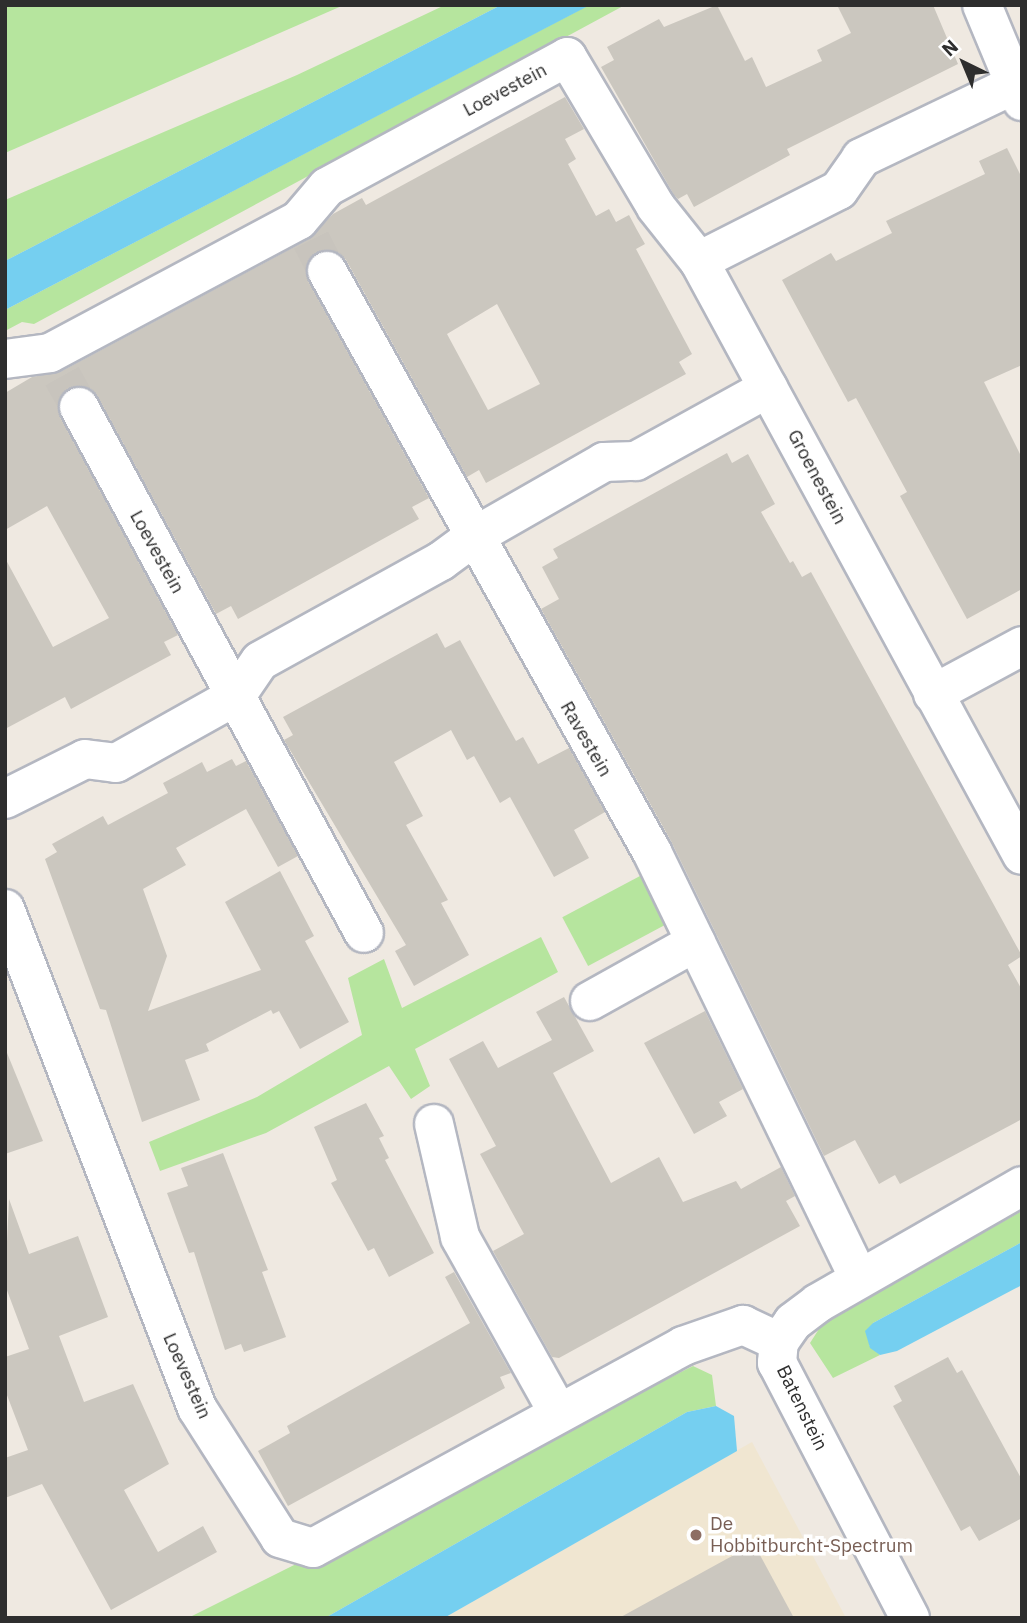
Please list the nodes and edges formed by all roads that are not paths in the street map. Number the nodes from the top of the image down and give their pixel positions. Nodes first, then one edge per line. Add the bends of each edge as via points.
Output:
1 (982, 5) edge
2 (1019, 89) edge
3 (656, 207) joint
4 (312, 244) junction
5 (699, 261) junction
6 (5, 359) edge
7 (64, 379) junction
8 (768, 388) junction
9 (475, 536) junction
10 (1022, 646) edge
11 (933, 694) junction
12 (236, 696) junction
13 (5, 799) edge
14 (1022, 855) edge
15 (5, 909) edge
16 (364, 933) dead end
17 (696, 943) junction
18 (590, 1001) dead end
19 (434, 1124) dead end
20 (1022, 1186) edge
21 (859, 1278) junction
22 (779, 1342) junction
23 (558, 1412) junction
24 (910, 1618) edge

1 - 2 street
2 - 5 street via 861,158 839,190
3 - 4 street, Loevestein via 567,57 327,187
3 - 5 street, Groenestein
4 - 7 street, Loevestein
4 - 9 street
5 - 8 street, Groenestein
6 - 7 street, Loevestein
7 - 12 street, Loevestein
8 - 9 street via 636,461 604,462
8 - 11 street, Groenestein
9 - 12 street via 441,561 260,661
9 - 17 street, Ravestein
10 - 11 street
11 - 14 street, Groenestein
12 - 13 street via 116,763 85,759
12 - 16 street, Loevestein
15 - 23 street, Loevestein via 197,1408 280,1538 313,1548
17 - 18 street
17 - 21 street, Ravestein
19 - 23 street via 460,1237
20 - 21 street, Batenstein
21 - 22 street, Batenstein via 793,1322
22 - 23 street, Loevestein via 743,1325 683,1346
22 - 24 street, Batenstein via 777,1363

